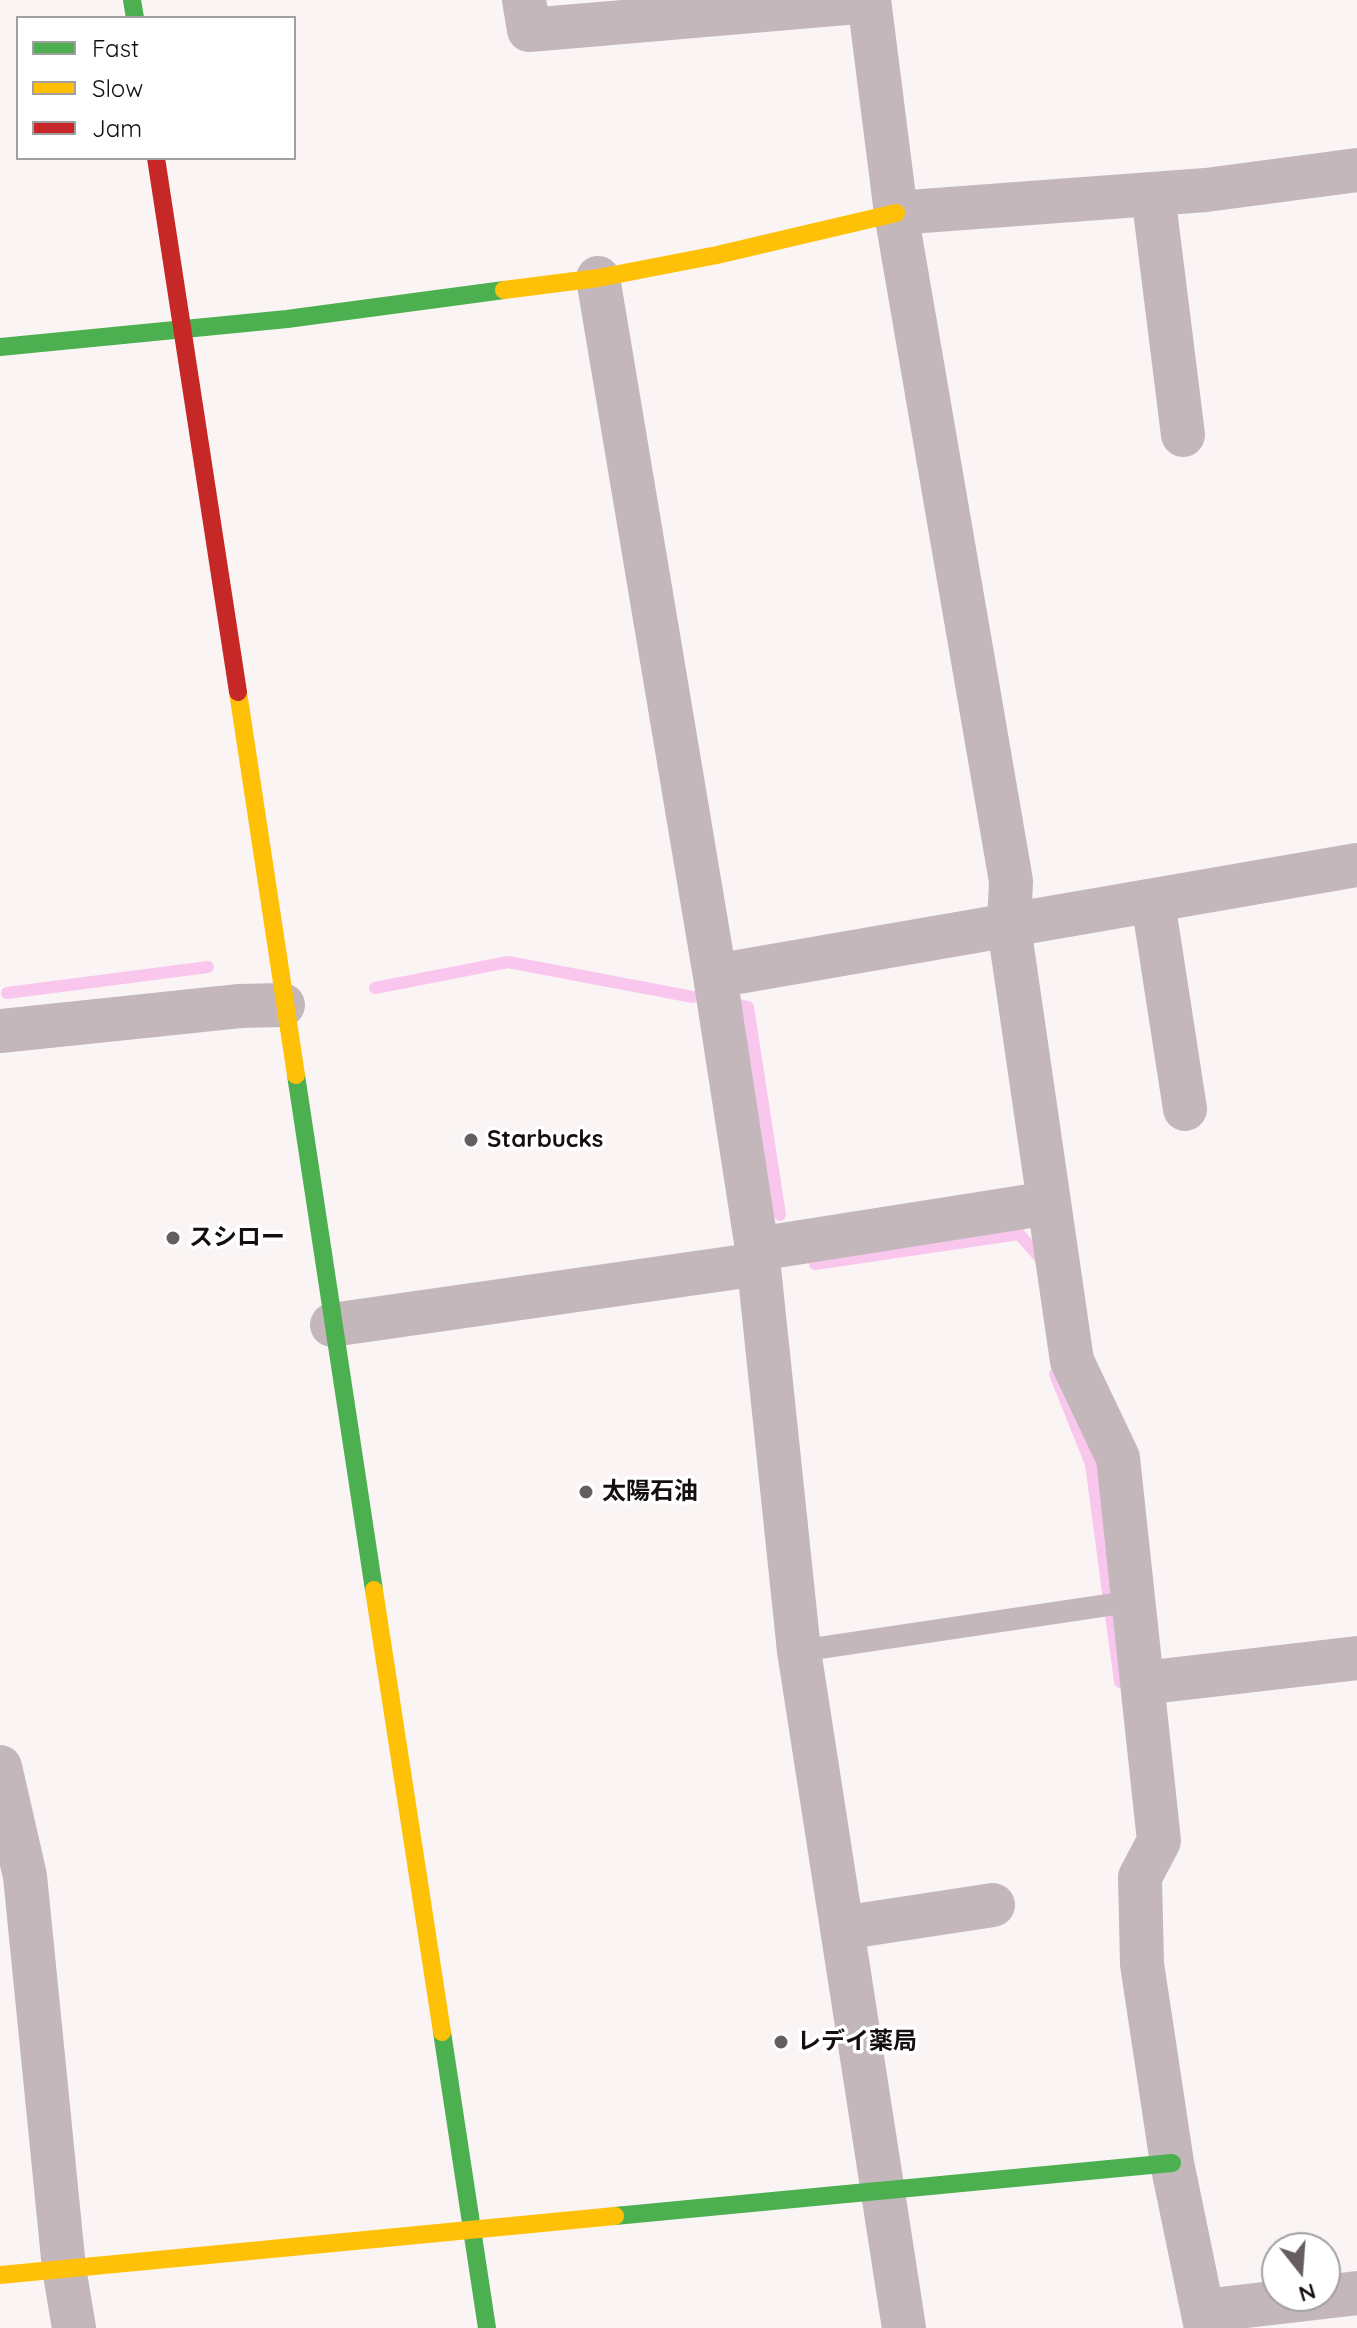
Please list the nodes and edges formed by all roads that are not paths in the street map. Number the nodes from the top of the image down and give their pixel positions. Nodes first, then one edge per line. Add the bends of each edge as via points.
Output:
1 (524, 0) edge
2 (869, 1) edge
3 (156, 160) edge
4 (1357, 170) edge
5 (1153, 194) junction
6 (896, 213) junction
7 (598, 278) junction
8 (183, 330) junction
9 (0, 347) edge
10 (1183, 435) dead end
11 (1357, 865) edge
12 (1153, 902) junction
13 (1009, 927) junction
14 (715, 976) junction
15 (283, 1005) junction
16 (0, 1031) edge
17 (1185, 1109) dead end
18 (1049, 1203) junction
19 (758, 1256) junction
20 (332, 1325) junction
21 (1129, 1602) junction
22 (799, 1651) junction
23 (1357, 1658) edge
24 (1143, 1683) junction
25 (0, 1767) edge
26 (13, 1877) edge
27 (993, 1905) dead end
28 (842, 1928) junction
29 (1172, 2163) junction
30 (882, 2188) junction
31 (472, 2231) junction
32 (64, 2268) junction
33 (0, 2275) edge
34 (1357, 2293) edge
35 (1204, 2319) edge
36 (74, 2328) edge
37 (487, 2328) edge
38 (904, 2328) edge

1 - 2 street via 529,30
2 - 6 street
3 - 8 street
4 - 5 street
5 - 6 street
5 - 10 street
6 - 7 street
6 - 13 street via 1011,881
7 - 8 street
7 - 14 street
8 - 9 street
8 - 15 street
11 - 12 street
12 - 13 street
12 - 17 street
13 - 14 street
13 - 18 street
14 - 19 street
15 - 16 street
15 - 20 street
18 - 19 street
18 - 21 street via 1072,1361 1118,1458
19 - 20 street
19 - 22 street
20 - 31 street
21 - 22 lane
21 - 24 street
22 - 28 street
23 - 24 street
24 - 29 street via 1159,1841 1140,1877 1142,1964
25 - 26 street
26 - 32 street
27 - 28 street
28 - 30 street
29 - 30 street
29 - 35 street
30 - 31 street
30 - 38 street
31 - 32 street
31 - 37 street
32 - 33 street
32 - 36 street
34 - 35 street

